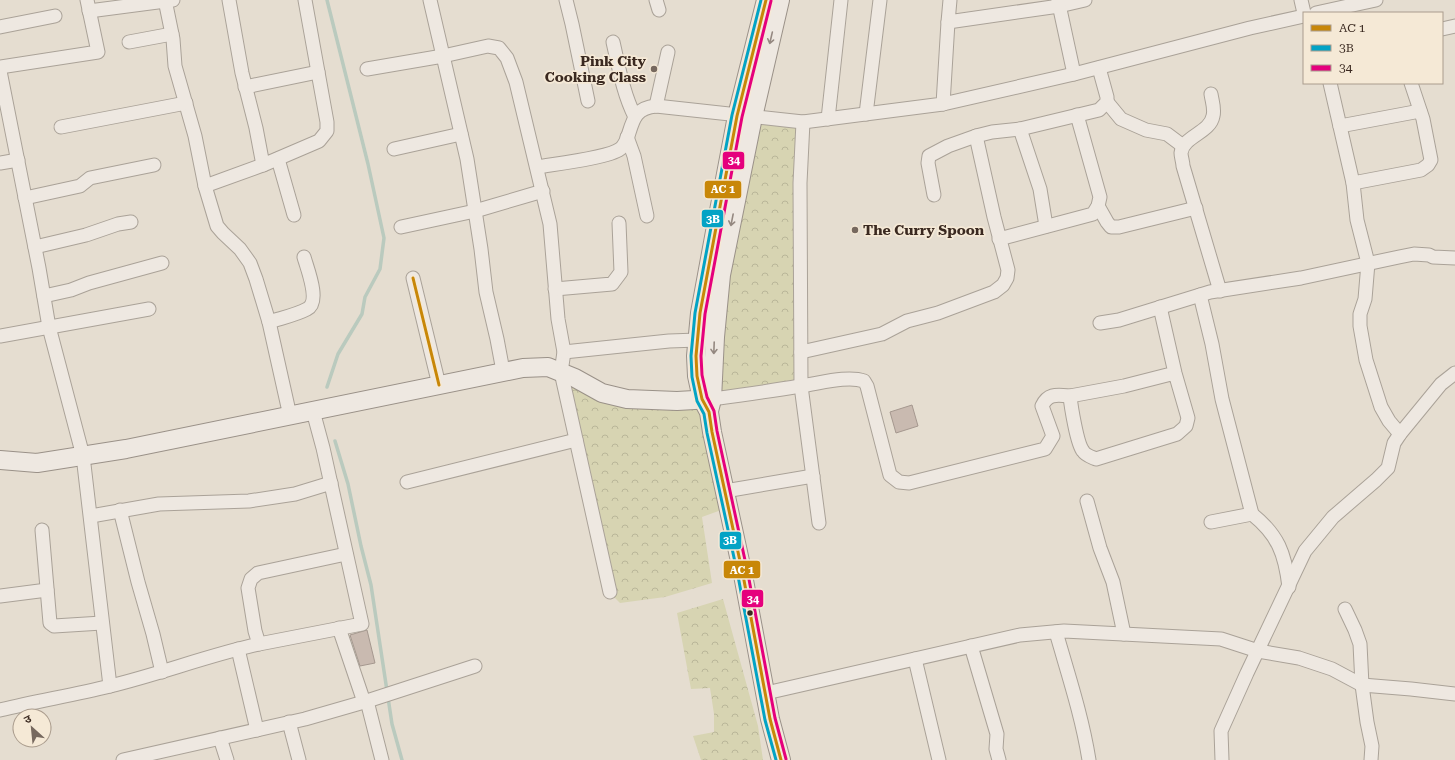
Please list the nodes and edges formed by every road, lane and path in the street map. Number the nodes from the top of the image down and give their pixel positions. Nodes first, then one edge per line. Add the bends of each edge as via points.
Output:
1 (168, 0) edge
2 (230, 0) edge
3 (305, 0) edge
4 (430, 0) edge
5 (566, 0) edge
6 (766, 0) edge
7 (780, 0) edge
8 (841, 0) edge
9 (880, 0) edge
10 (950, 0) edge
11 (1084, 0) edge
12 (1301, 0) edge
13 (1376, 0) edge
14 (1058, 3) edge
15 (88, 6) edge
16 (1304, 12) edge
17 (1321, 12) edge
18 (1303, 14) edge
19 (54, 16) dead end
20 (948, 22) junction
21 (1455, 26) edge
22 (0, 27) edge
23 (1443, 29) edge
24 (172, 34) junction
25 (129, 42) dead end
26 (613, 42) dead end
27 (668, 52) dead end
28 (443, 56) junction
29 (0, 67) edge
30 (1099, 68) junction
31 (367, 69) dead end
32 (0, 71) edge
33 (318, 72) junction
34 (1074, 74) junction
35 (1330, 84) edge
36 (1411, 84) edge
37 (245, 87) junction
38 (1211, 94) dead end
39 (588, 102) dead end
40 (1107, 102) junction
41 (186, 103) junction
42 (943, 104) junction
43 (656, 106) junction
44 (1420, 111) junction
45 (866, 114) junction
46 (1078, 115) junction
47 (745, 116) junction
48 (635, 117) junction
49 (828, 119) junction
50 (803, 122) junction
51 (1340, 126) junction
52 (61, 127) dead end
53 (1020, 130) junction
54 (461, 134) junction
55 (976, 136) junction
56 (627, 137) junction
57 (1183, 146) junction
58 (394, 149) dead end
59 (278, 159) junction
60 (18, 160) junction
61 (0, 163) edge
62 (154, 165) dead end
63 (263, 165) junction
64 (537, 167) junction
65 (1353, 183) junction
66 (205, 186) junction
67 (543, 191) junction
68 (934, 195) dead end
69 (25, 198) junction
70 (1098, 206) junction
71 (1196, 208) junction
72 (475, 211) junction
73 (294, 215) dead end
74 (646, 216) dead end
75 (131, 222) dead end
76 (619, 223) dead end
77 (1046, 226) junction
78 (401, 227) dead end
79 (999, 238) junction
80 (35, 247) junction
81 (304, 257) dead end
82 (1455, 258) edge
83 (162, 263) dead end
84 (1368, 263) junction
85 (413, 278) dead end
86 (555, 289) junction
87 (1220, 291) junction
88 (1200, 295) junction
89 (44, 296) junction
90 (1160, 307) junction
91 (149, 309) dead end
92 (269, 322) junction
93 (1100, 323) dead end
94 (49, 327) junction
95 (0, 336) edge
96 (698, 340) junction
97 (564, 352) junction
98 (801, 352) junction
99 (503, 371) junction
100 (561, 372) junction
101 (1175, 373) junction
102 (1455, 373) edge
103 (439, 385) junction
104 (802, 386) junction
105 (1070, 396) junction
106 (708, 403) junction
107 (317, 410) junction
108 (290, 416) junction
109 (1400, 434) junction
110 (576, 440) junction
111 (83, 456) junction
112 (0, 460) edge
113 (813, 476) junction
114 (407, 482) dead end
115 (331, 484) junction
116 (725, 491) junction
117 (1088, 501) dead end
118 (120, 510) junction
119 (1252, 514) junction
120 (91, 516) junction
121 (1210, 522) dead end
122 (819, 523) dead end
123 (42, 530) dead end
124 (346, 554) junction
125 (1289, 587) junction
126 (47, 590) junction
127 (610, 592) dead end
128 (0, 596) edge
129 (1345, 610) dead end
130 (102, 624) junction
131 (339, 628) junction
132 (1056, 632) junction
133 (1124, 634) junction
134 (260, 644) junction
135 (971, 646) junction
136 (238, 649) junction
137 (1258, 651) junction
138 (915, 659) junction
139 (475, 666) dead end
140 (162, 672) junction
141 (110, 686) junction
142 (1362, 686) junction
143 (766, 693) junction
144 (1455, 694) edge
145 (369, 700) junction
146 (0, 710) edge
147 (289, 722) junction
148 (257, 730) junction
149 (220, 738) junction
150 (1220, 759) edge
151 (123, 760) edge
152 (227, 760) edge
153 (299, 760) edge
154 (382, 760) edge
155 (781, 760) edge
156 (939, 760) edge
157 (999, 760) edge
158 (1089, 760) edge
159 (1371, 760) edge

1 - 15 street
1 - 24 street
2 - 37 street
3 - 33 street
4 - 28 street
5 - 39 street
6 - 47 main road
7 -> 47 main road
8 - 49 street
9 - 45 street
10 - 20 street
11 - 14 street
12 - 16 street
13 - 17 street
14 - 20 street
14 - 34 street
15 - 29 street via 98,52
18 - 30 street
19 - 22 street
20 - 42 street
21 - 23 street
24 - 25 street
24 - 41 street via 175,66
26 - 48 street via 623,88
27 - 43 street
28 - 31 street
28 - 54 street
28 - 64 street via 488,46 499,48 507,58 516,82
30 - 34 street
30 - 40 street
32 - 60 street
33 - 37 street
33 - 59 street via 327,131 319,141
34 - 42 street
35 - 51 street
36 - 44 street
37 - 63 street
38 - 57 street via 1213,118
40 - 46 street via 1099,110
40 - 57 street via 1121,119 1146,130 1167,134
41 - 52 street
41 - 66 street
42 - 45 street
43 - 47 street
43 - 48 street via 640,110
44 - 51 street
44 - 65 street via 1431,160 1428,165 1421,170
45 - 49 street
46 - 53 street
46 - 70 street via 1100,197
47 - 50 street
47 - 96 main road via 712,244
47 -> 106 main road via 722,274
48 - 56 street
49 - 50 street
50 - 98 street via 800,183
51 - 65 street
53 - 55 street
53 - 77 street via 1040,189
54 - 58 street
54 - 72 street
55 - 68 street via 930,156 928,163
55 - 79 street
56 - 64 street via 620,149 608,155
56 - 74 street via 634,156
57 - 71 street via 1183,166
59 - 63 street
59 - 73 street
60 - 61 street
60 - 69 street
62 - 69 street via 90,178 80,186
63 - 66 street
64 - 67 street
65 - 84 street via 1357,220
66 - 92 street via 217,226 240,248 250,263
67 - 72 street
67 - 86 street via 550,224
69 - 80 street
70 - 71 street via 1112,227
70 - 77 street via 1093,214
71 - 87 street
72 - 78 street
72 - 99 street via 486,292
75 - 80 street
76 - 86 street via 621,272 616,280 612,284
77 - 79 street
79 - 98 street via 1008,270 1003,286 994,292 938,313 908,321 882,334
80 - 89 street
81 - 92 street via 314,297 313,303 308,309
82 - 84 street via 1414,254
83 - 89 street
84 - 87 street via 1301,278
84 - 109 street via 1365,299 1360,314 1366,360 1381,407 1388,421
85 - 103 street
86 - 97 street
87 - 88 street
88 - 90 street
88 - 119 street via 1222,399
89 - 94 street
90 - 93 street
90 - 101 street
91 - 94 street
92 - 108 street
94 - 95 street
94 - 111 street
96 - 97 street
96 - 106 main road via 698,376
97 - 100 street
98 - 104 street
99 - 100 main road via 548,367
99 - 103 main road
100 - 106 main road via 602,393 627,399
100 - 110 street
101 - 105 street
101 - 105 street via 1188,418 1186,426 1177,434 1096,459 1082,451 1071,412
102 - 109 street via 1441,384
103 - 107 main road
104 - 105 street via 850,379 864,381 890,475 898,482 909,483 1045,449 1053,436 1042,406 1051,396
104 - 106 street
104 - 113 street
106 - 116 main road
107 - 108 main road
107 - 115 street
108 - 111 main road
109 - 125 street via 1394,443 1388,468 1333,517 1306,551
110 - 114 street
110 - 127 street
111 - 112 main road via 37,463
111 - 120 street
113 - 116 street
113 - 122 street
115 - 118 street via 295,494 249,501 159,504
115 - 124 street
116 - 143 main road
117 - 133 street via 1100,548 1113,582
118 - 120 street
118 - 140 street
119 - 121 street
119 - 125 street via 1265,524 1279,544
120 - 130 street
123 - 126 street
124 - 131 street via 362,624
124 - 134 street via 258,573 251,579 248,588
125 - 137 street
126 - 128 street
126 - 130 street via 52,625
129 - 142 street via 1360,644
130 - 141 street
131 - 134 street
131 - 145 street
132 - 133 street
132 - 135 street via 1020,635
132 - 158 street via 1086,740
133 - 137 street via 1221,639
134 - 136 street
135 - 138 street
135 - 157 street via 997,734 996,749
136 - 140 street
136 - 148 street
137 - 142 street via 1299,658 1332,669
137 - 150 street via 1221,730
138 - 143 street
138 - 156 street
139 - 145 street
140 - 141 street
141 - 146 street
142 - 144 street
142 - 159 street via 1372,746
143 - 155 main road
145 - 147 street
145 - 154 street
147 - 148 street
147 - 153 street
148 - 149 street
149 - 151 street
149 - 152 street

